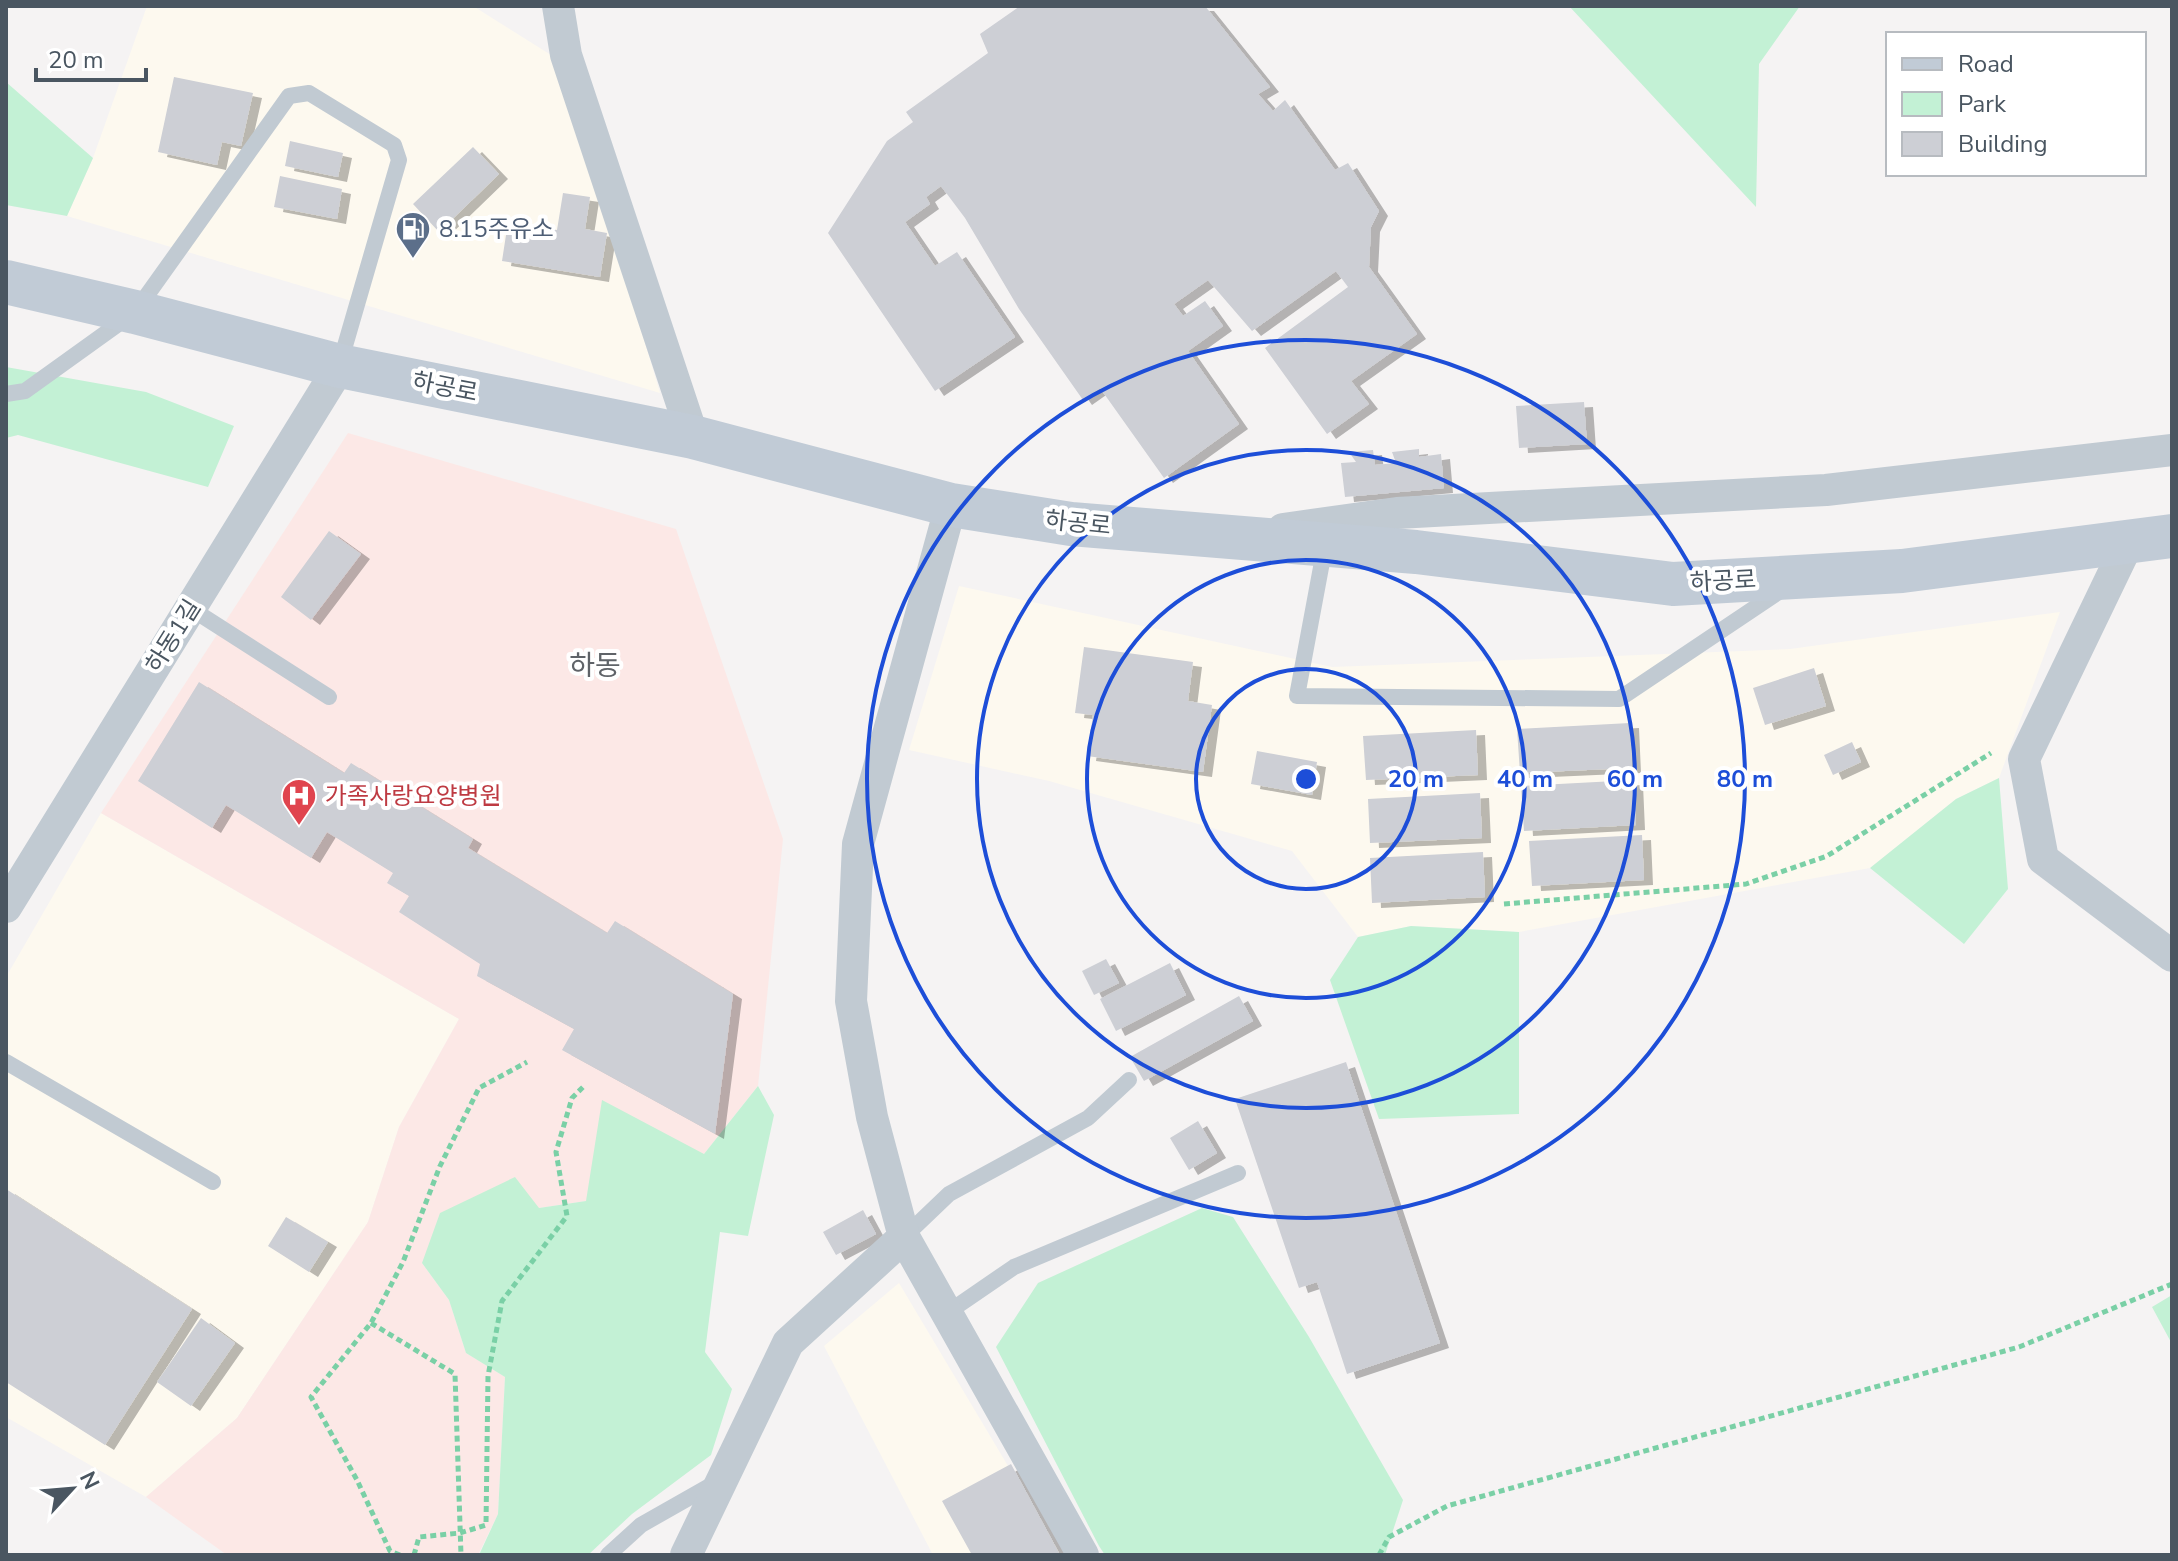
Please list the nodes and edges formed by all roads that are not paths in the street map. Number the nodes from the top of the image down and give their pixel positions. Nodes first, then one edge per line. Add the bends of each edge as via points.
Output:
1 (558, 6) edge
2 (6, 282) edge
3 (135, 312) junction
4 (340, 366) junction
5 (6, 394) edge
6 (693, 437) junction
7 (2172, 450) edge
8 (951, 505) junction
9 (1225, 536) junction
10 (2172, 536) edge
11 (2129, 541) junction
12 (1325, 544) junction
13 (1801, 576) junction
14 (190, 608) junction
15 (329, 697) dead end
16 (6, 907) edge
17 (2172, 956) edge
18 (6, 1062) edge
19 (1129, 1080) dead end
20 (1238, 1173) dead end
21 (213, 1182) dead end
22 (904, 1237) junction
23 (947, 1313) junction
24 (723, 1479) junction
25 (608, 1555) edge
26 (686, 1555) edge
27 (1083, 1555) edge

1 - 6 street via 566,55
2 - 3 main road, 하공로
3 - 4 main road, 하공로
3 - 4 lane via 289,96 309,93 394,145 399,160
3 - 5 lane via 25,391
4 - 6 main road, 하공로
4 - 14 street, 하동1길
6 - 8 main road, 하공로
7 - 9 street via 1826,490 1397,513
8 - 9 main road, 하공로 via 1071,524
8 - 22 street via 858,844 851,1001 872,1117
9 - 12 main road, 하공로
10 - 11 main road, 하공로
11 - 13 main road, 하공로 via 1902,571
11 - 17 street via 2024,759 2043,859
12 - 13 main road, 하공로 via 1673,584
12 - 13 lane via 1297,696 1619,699
14 - 15 lane
14 - 16 street, 하동1길
18 - 21 lane
19 - 22 lane via 1088,1118 949,1194
20 - 23 lane via 1014,1267
22 - 23 street
22 - 24 street via 788,1343
23 - 27 street
24 - 25 lane via 641,1525
24 - 26 street

